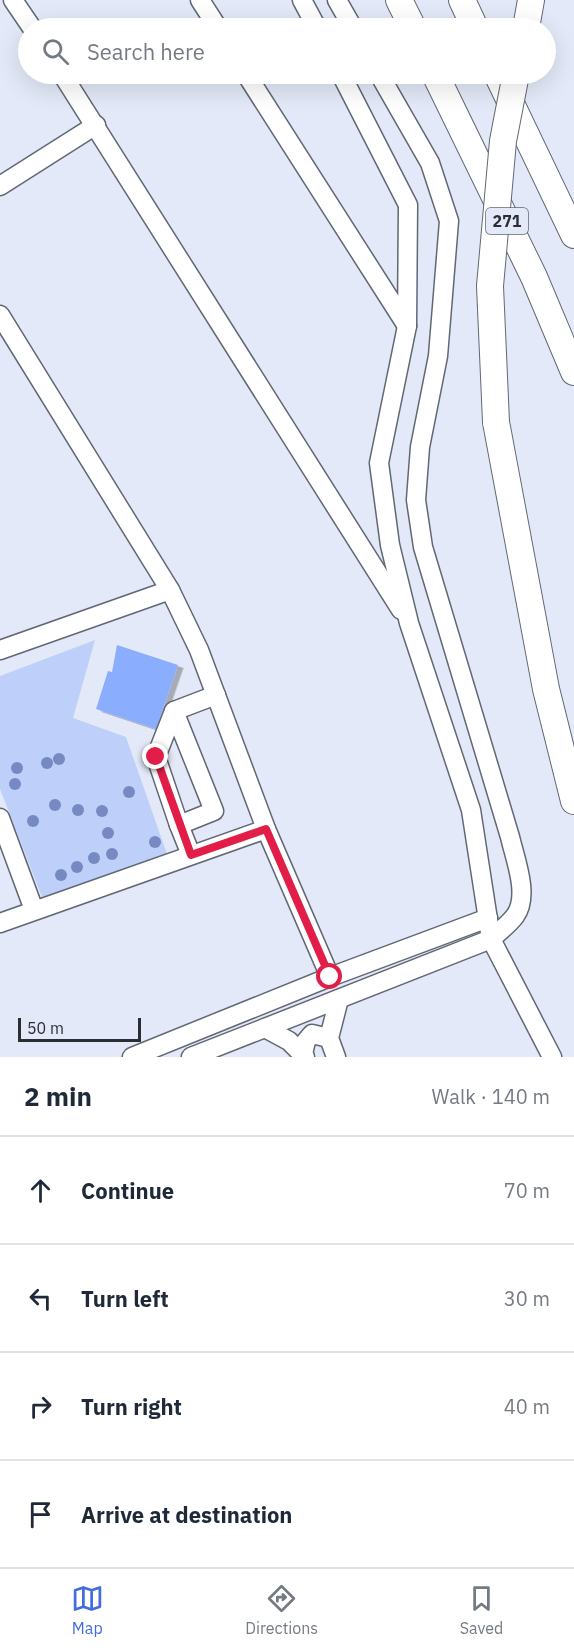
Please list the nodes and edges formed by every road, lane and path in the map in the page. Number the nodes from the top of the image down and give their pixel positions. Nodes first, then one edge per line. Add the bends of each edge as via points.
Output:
1 (14, 0) edge
2 (200, 0) edge
3 (302, 0) edge
4 (337, 0) edge
5 (399, 0) edge
6 (462, 0) edge
7 (531, 0) edge
8 (26, 18) edge
9 (212, 18) edge
10 (312, 18) edge
11 (347, 18) edge
12 (407, 18) edge
13 (470, 18) edge
14 (528, 18) edge
15 (69, 84) edge
16 (252, 84) edge
17 (346, 84) edge
18 (385, 84) edge
19 (440, 84) edge
20 (502, 84) edge
21 (514, 84) edge
22 (96, 125) junction
23 (0, 186) edge
24 (574, 235) edge
25 (0, 315) edge
26 (407, 326) junction
27 (574, 372) edge
28 (170, 590) junction
29 (409, 623) junction
30 (0, 650) edge
31 (216, 695) junction
32 (174, 711) junction
33 (574, 801) edge
34 (0, 818) edge
35 (179, 825) junction
36 (266, 829) junction
37 (191, 855) junction
38 (34, 910) junction
39 (488, 918) junction
40 (0, 922) edge
41 (491, 939) junction
42 (330, 977) junction
43 (339, 999) junction
44 (265, 1028) junction
45 (329, 1038) junction
46 (304, 1055) edge
47 (552, 1056) edge
48 (132, 1057) edge
49 (191, 1057) edge
50 (336, 1057) edge

1 - 8 street
2 - 9 street
3 - 10 street
4 - 11 street
5 - 12 highway
6 - 13 highway
7 - 14 highway
15 - 22 street
16 - 26 street
17 - 26 street via 408,205
18 - 41 street via 430,164 449,220 438,356 420,447 416,500 423,547 510,837 521,886 516,915
19 - 27 highway, 271 via 534,277
20 - 24 highway
21 - 33 highway, bridge via 503,141 490,286 496,422 546,689
22 - 23 street
22 - 29 street
25 - 28 street
26 - 29 street via 380,463 390,545
28 - 30 street
28 - 31 street
29 - 39 street via 471,810
31 - 32 street
31 - 36 street
32 - 35 street via 156,757
32 - 35 street via 213,811
34 - 38 street
35 - 37 street
36 - 37 street
36 - 42 street
37 - 38 street
38 - 40 street
39 - 41 street
39 - 42 street
41 - 43 street
41 - 47 street
42 - 48 street
43 - 44 street
43 - 45 street
44 - 46 street
44 - 49 street
45 - 46 street via 312,1034 306,1041
45 - 50 street

